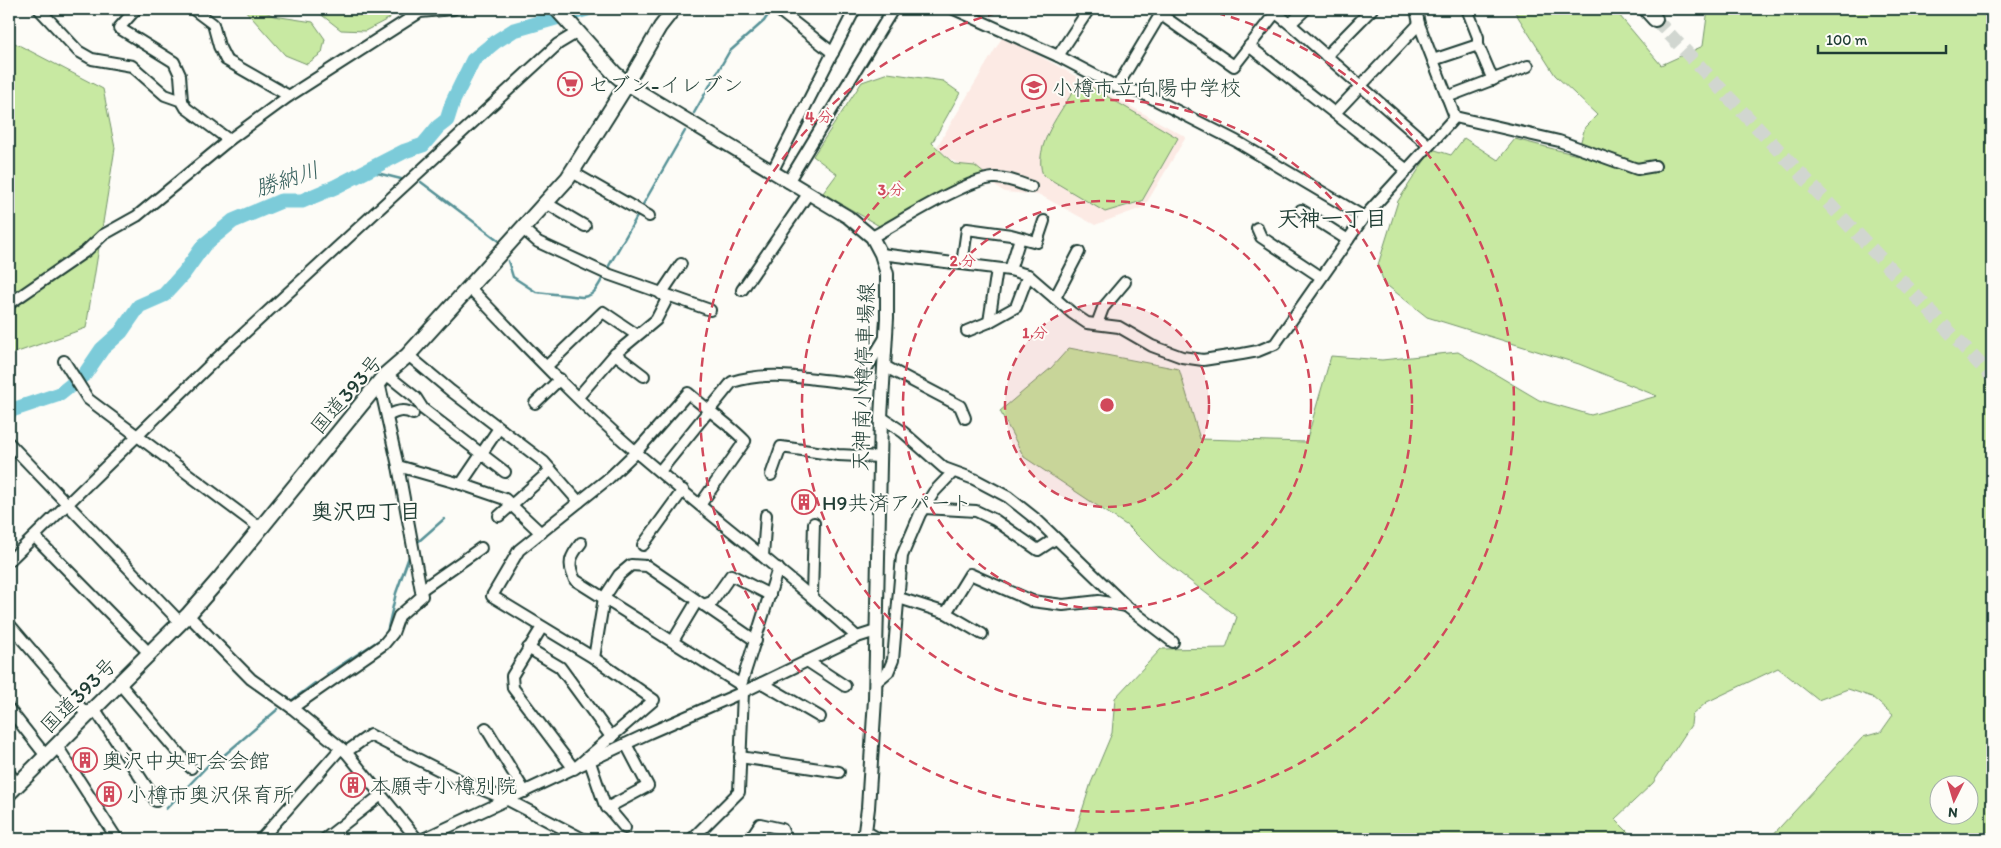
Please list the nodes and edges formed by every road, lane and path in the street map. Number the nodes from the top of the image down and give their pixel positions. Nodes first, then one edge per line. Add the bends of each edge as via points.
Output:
1 (40, 9) edge
2 (136, 9) edge
3 (194, 9) edge
4 (453, 9) edge
5 (557, 9) edge
6 (674, 9) edge
7 (777, 9) edge
8 (855, 9) edge
9 (893, 9) edge
10 (954, 9) edge
11 (1089, 9) edge
12 (1306, 9) edge
13 (1372, 9) edge
14 (1416, 9) edge
15 (1467, 9) edge
16 (1274, 10) edge
17 (1162, 11) edge
18 (973, 13) edge
19 (1290, 24) junction
20 (1419, 24) junction
21 (576, 30) junction
22 (1478, 45) junction
23 (1249, 46) junction
24 (832, 53) junction
25 (1058, 56) junction
26 (1326, 56) junction
27 (1433, 60) junction
28 (1528, 66) dead end
29 (1493, 80) junction
30 (627, 84) junction
31 (1360, 86) junction
32 (1118, 87) junction
33 (289, 96) junction
34 (1447, 97) junction
35 (182, 101) junction
36 (1335, 113) junction
37 (1455, 117) junction
38 (230, 140) junction
39 (1428, 145) junction
40 (1655, 166) dead end
41 (1407, 170) junction
42 (572, 172) junction
43 (772, 172) junction
44 (788, 182) junction
45 (1031, 186) dead end
46 (808, 194) junction
47 (546, 203) junction
48 (1301, 210) dead end
49 (649, 216) dead end
50 (1364, 217) junction
51 (1044, 221) dead end
52 (585, 226) dead end
53 (1257, 228) dead end
54 (522, 229) junction
55 (872, 237) junction
56 (1020, 238) junction
57 (1348, 240) junction
58 (1079, 252) dead end
59 (881, 254) junction
60 (682, 264) dead end
61 (962, 264) junction
62 (997, 268) junction
63 (1010, 270) junction
64 (1028, 276) junction
65 (1321, 277) junction
66 (1125, 282) dead end
67 (469, 287) junction
68 (742, 290) dead end
69 (665, 295) junction
70 (1054, 298) junction
71 (9, 304) edge
72 (710, 310) dead end
73 (989, 322) junction
74 (1097, 324) junction
75 (967, 331) dead end
76 (637, 335) junction
77 (886, 337) junction
78 (615, 354) junction
79 (408, 355) junction
80 (64, 362) dead end
81 (547, 366) junction
82 (884, 366) junction
83 (644, 376) dead end
84 (383, 378) junction
85 (560, 379) junction
86 (578, 397) junction
87 (535, 403) dead end
88 (708, 411) junction
89 (413, 414) dead end
90 (388, 416) junction
91 (881, 416) junction
92 (965, 418) dead end
93 (499, 428) junction
94 (136, 436) junction
95 (9, 443) edge
96 (636, 452) junction
97 (482, 454) junction
98 (880, 457) junction
99 (398, 466) junction
100 (551, 470) junction
101 (660, 471) junction
102 (505, 472) dead end
103 (953, 472) junction
104 (772, 476) dead end
105 (461, 484) junction
106 (683, 490) junction
107 (579, 502) junction
108 (66, 504) junction
109 (700, 505) junction
110 (512, 506) junction
111 (924, 508) junction
112 (766, 515) dead end
113 (499, 516) dead end
114 (814, 523) dead end
115 (260, 528) junction
116 (541, 533) junction
117 (35, 537) junction
118 (1056, 540) junction
119 (582, 543) dead end
120 (643, 545) dead end
121 (481, 548) dead end
122 (13, 554) edge
123 (763, 556) junction
124 (9, 561) edge
125 (778, 568) junction
126 (420, 590) junction
127 (770, 595) junction
128 (812, 595) junction
129 (604, 598) junction
130 (899, 598) junction
131 (700, 603) junction
132 (1126, 606) junction
133 (946, 613) junction
134 (184, 619) junction
135 (9, 624) edge
136 (542, 627) junction
137 (876, 630) junction
138 (982, 634) dead end
139 (857, 637) junction
140 (756, 641) junction
141 (673, 642) junction
142 (1173, 642) dead end
143 (528, 648) junction
144 (149, 653) junction
145 (594, 658) junction
146 (807, 661) junction
147 (119, 683) junction
148 (762, 683) junction
149 (875, 683) junction
150 (845, 686) dead end
151 (742, 688) junction
152 (292, 708) junction
153 (9, 709) edge
154 (90, 712) junction
155 (820, 717) dead end
156 (486, 728) dead end
157 (612, 738) junction
158 (626, 744) junction
159 (57, 746) junction
160 (344, 750) junction
161 (46, 756) junction
162 (740, 757) junction
163 (590, 762) junction
164 (191, 768) dead end
165 (574, 769) junction
166 (839, 772) dead end
167 (12, 784) edge
168 (525, 792) junction
169 (381, 795) junction
170 (508, 800) junction
171 (156, 801) dead end
172 (607, 808) junction
173 (625, 828) dead end
174 (864, 835) edge
175 (265, 838) edge
176 (117, 839) edge
177 (325, 839) edge
178 (417, 839) edge
179 (423, 839) edge
180 (583, 839) edge
181 (692, 839) edge
182 (750, 839) edge
183 (786, 839) edge
184 (878, 839) edge

1 - 35 street via 78,51 92,59 132,66 165,95
2 - 35 street via 119,28 174,62 180,75
3 - 33 street via 213,24 226,60
4 - 33 street via 420,12
5 - 21 highway
6 - 30 main road
7 - 24 street
8 - 24 street
9 - 44 street
10 - 18 street
11 - 25 street
12 - 19 street
13 - 26 street
14 - 20 street
15 - 22 street
16 - 19 street
16 - 23 street
17 - 23 street via 1234,66
17 - 32 street
18 - 25 street
19 - 26 street
20 - 27 street
20 - 31 street
21 - 30 highway
21 - 94 street
22 - 27 street
22 - 29 street
23 - 36 street
24 - 43 street
25 - 32 street
26 - 31 street
27 - 34 street
28 - 29 street
29 - 34 street
30 - 42 highway, 国道393号
30 - 43 main road, 天神南小樽停車場線
31 - 36 street
31 - 39 street
32 - 50 street via 1142,93 1236,140
33 - 38 street
34 - 37 street
35 - 38 street via 186,108
36 - 41 street
37 - 39 street
37 - 40 street via 1559,141 1637,169
38 - 71 street via 137,216 102,235 86,252
39 - 41 street
41 - 50 street
42 - 47 highway, 国道393号
42 - 49 street
43 - 44 main road, 天神南小樽停車場線
44 - 46 main road, 天神南小樽停車場線
45 - 55 street via 993,178 973,184
46 - 55 main road, 天神南小樽停車場線
46 - 68 street
47 - 52 street
47 - 54 highway, 国道393号
48 - 57 street
50 - 57 street
51 - 56 street via 1037,242
53 - 65 street via 1261,237
54 - 67 highway, 国道393号
54 - 69 street via 538,242 605,273
55 - 59 main road, 天神南小樽停車場線
56 - 61 street via 967,230
56 - 63 street
57 - 65 street
58 - 70 street
59 - 61 street
59 - 77 main road, 天神南小樽停車場線 via 887,274
60 - 69 street
61 - 62 street
62 - 63 street
62 - 73 street
63 - 64 street
64 - 70 street
64 - 73 street via 1016,307
65 - 74 street via 1275,344 1258,351 1203,360 1182,358 1119,327
66 - 74 street via 1103,308
67 - 79 highway, 国道393号
67 - 81 street
69 - 72 street
69 - 76 street via 656,320
70 - 74 street via 1087,323
73 - 75 street
76 - 78 street
76 - 81 street via 603,312
77 - 82 main road, 天神南小樽停車場線
77 - 88 street via 858,384 797,377 746,377 732,382
78 - 83 street
78 - 86 street
79 - 84 highway, 国道393号
79 - 93 street
80 - 94 street via 88,399
81 - 85 street
82 - 91 main road, 天神南小樽停車場線
82 - 92 street via 960,406
84 - 90 street
84 - 97 street via 416,398 423,409
84 - 115 highway, 国道393号
85 - 86 street
85 - 87 street
86 - 96 street
88 - 96 street via 688,393
88 - 101 street
88 - 109 street via 729,424 745,441
89 - 90 street via 402,411
90 - 99 street
91 - 98 main road, 天神南小樽停車場線
91 - 103 street
93 - 97 street
93 - 100 street
94 - 108 street
94 - 115 street
95 - 108 street
96 - 101 street
96 - 107 street
97 - 102 street
97 - 105 street
98 - 104 street via 781,447
98 - 137 main road, 天神南小樽停車場線
99 - 105 street
99 - 126 street
100 - 107 street
100 - 110 street
101 - 106 street
103 - 111 street
103 - 118 street via 1008,497
105 - 110 street via 505,499
106 - 109 street
106 - 120 street
107 - 116 street
108 - 117 street
108 - 134 street
109 - 123 street
110 - 113 street
110 - 116 street
111 - 118 street via 976,511 1038,550
111 - 130 street via 902,556
112 - 123 street
114 - 128 street
115 - 134 highway, 国道393号
116 - 136 street via 519,550 492,596
117 - 122 street
117 - 144 street
118 - 132 street
119 - 129 street via 571,556 570,570 575,580
121 - 126 street
122 - 124 street
123 - 125 street
125 - 127 street
125 - 128 street
126 - 152 street via 422,596 399,616 393,633 384,644
127 - 131 street via 731,575 712,602
127 - 140 street
128 - 139 street
129 - 131 street via 619,575 631,565 647,566
129 - 141 street
129 - 145 street
130 - 133 street
130 - 149 street via 893,660 888,672
131 - 140 street
131 - 141 street
132 - 133 street via 1099,601 1063,605 1032,601 970,574
132 - 142 street
133 - 138 street
134 - 144 highway, 国道393号
134 - 152 street via 251,679
135 - 154 street
136 - 143 street
136 - 145 street
137 - 139 street
137 - 149 main road, 天神南小樽停車場線
139 - 146 street
140 - 151 street
141 - 151 street
143 - 157 street via 560,667
143 - 165 street via 512,676 513,688
144 - 147 highway, 国道393号
145 - 157 street via 654,700
146 - 148 street
146 - 150 street
147 - 154 highway, 国道393号
147 - 164 street
148 - 151 street
148 - 155 street
149 - 174 main road, 天神南小樽停車場線
151 - 158 street
151 - 162 street
152 - 160 street
153 - 161 street
154 - 159 highway, 国道393号
154 - 171 street
156 - 168 street
157 - 165 street
158 - 163 street
158 - 172 street via 648,786
159 - 161 highway, 国道393号
159 - 176 street
160 - 169 street
160 - 170 street via 370,735 450,776
160 - 175 street
161 - 167 highway, 国道393号
162 - 166 street
162 - 181 street via 738,792
163 - 165 street
163 - 172 street
165 - 168 street
168 - 170 street
169 - 177 street
169 - 178 street
170 - 179 street
170 - 180 street
172 - 173 street
174 - 184 street via 875,835
182 - 183 street via 760,824 782,829

